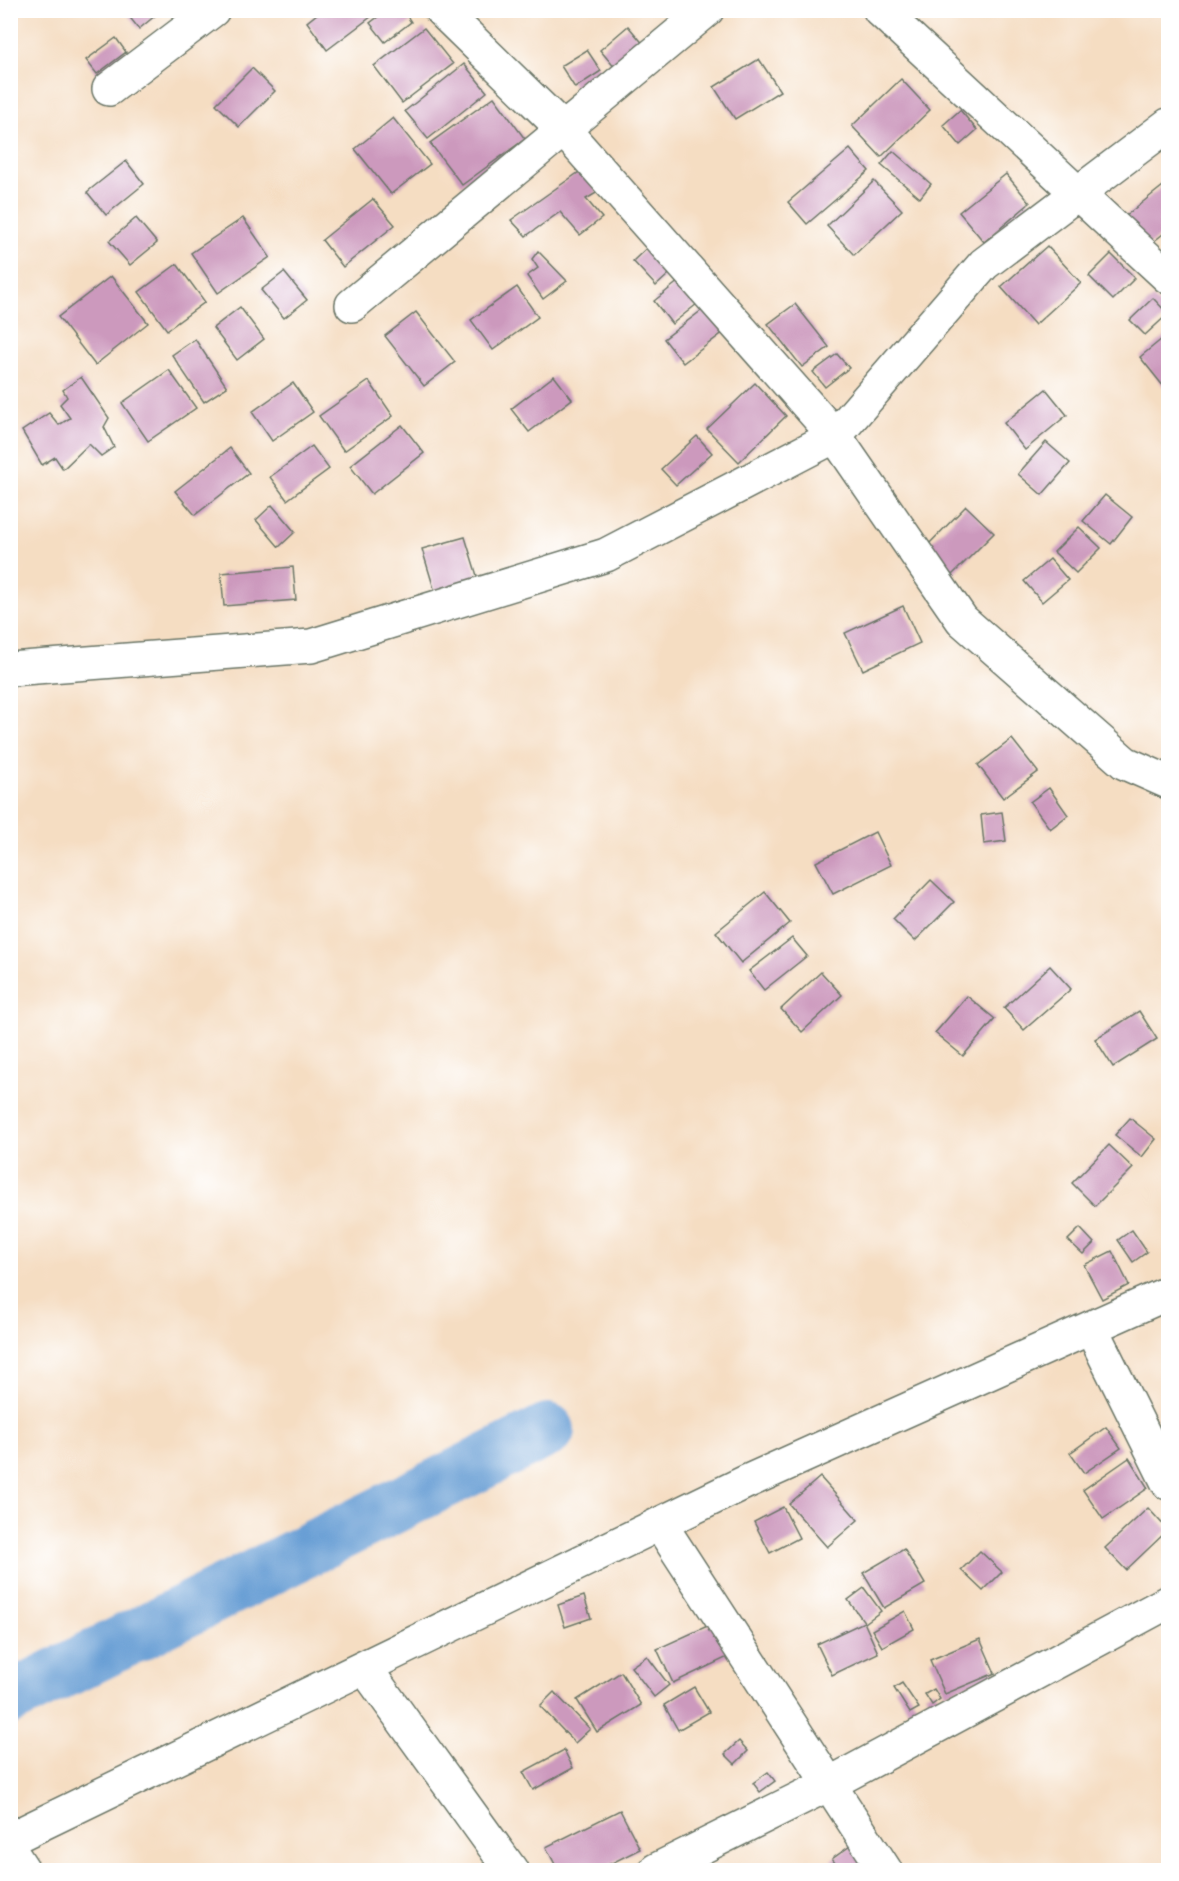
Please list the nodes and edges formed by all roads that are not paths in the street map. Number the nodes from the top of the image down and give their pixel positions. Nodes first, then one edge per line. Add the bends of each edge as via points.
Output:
1 (213, 10) edge
2 (441, 10) edge
3 (707, 10) edge
4 (880, 10) edge
5 (109, 89) dead end
6 (1168, 124) edge
7 (564, 130) junction
8 (1077, 193) junction
9 (1168, 277) edge
10 (352, 305) dead end
11 (835, 436) junction
12 (10, 669) edge
13 (1168, 782) edge
14 (1168, 1293) edge
15 (1091, 1328) junction
16 (1168, 1483) edge
17 (660, 1524) junction
18 (1168, 1602) edge
19 (365, 1668) junction
20 (829, 1784) junction
21 (10, 1839) edge
22 (10, 1850) edge
23 (23, 1870) edge
24 (512, 1870) edge
25 (656, 1870) edge
26 (885, 1870) edge

1 - 5 street
2 - 7 street
3 - 7 street
4 - 8 street
6 - 8 street
7 - 10 street
7 - 11 street
8 - 9 street
8 - 11 street via 984,264
11 - 12 street via 606,555 311,646
11 - 13 street via 962,620 1125,763
14 - 15 street
15 - 16 street
15 - 17 street
17 - 19 street
17 - 20 street
18 - 20 street
19 - 21 street
19 - 24 street
20 - 25 street
20 - 26 street
22 - 23 street

